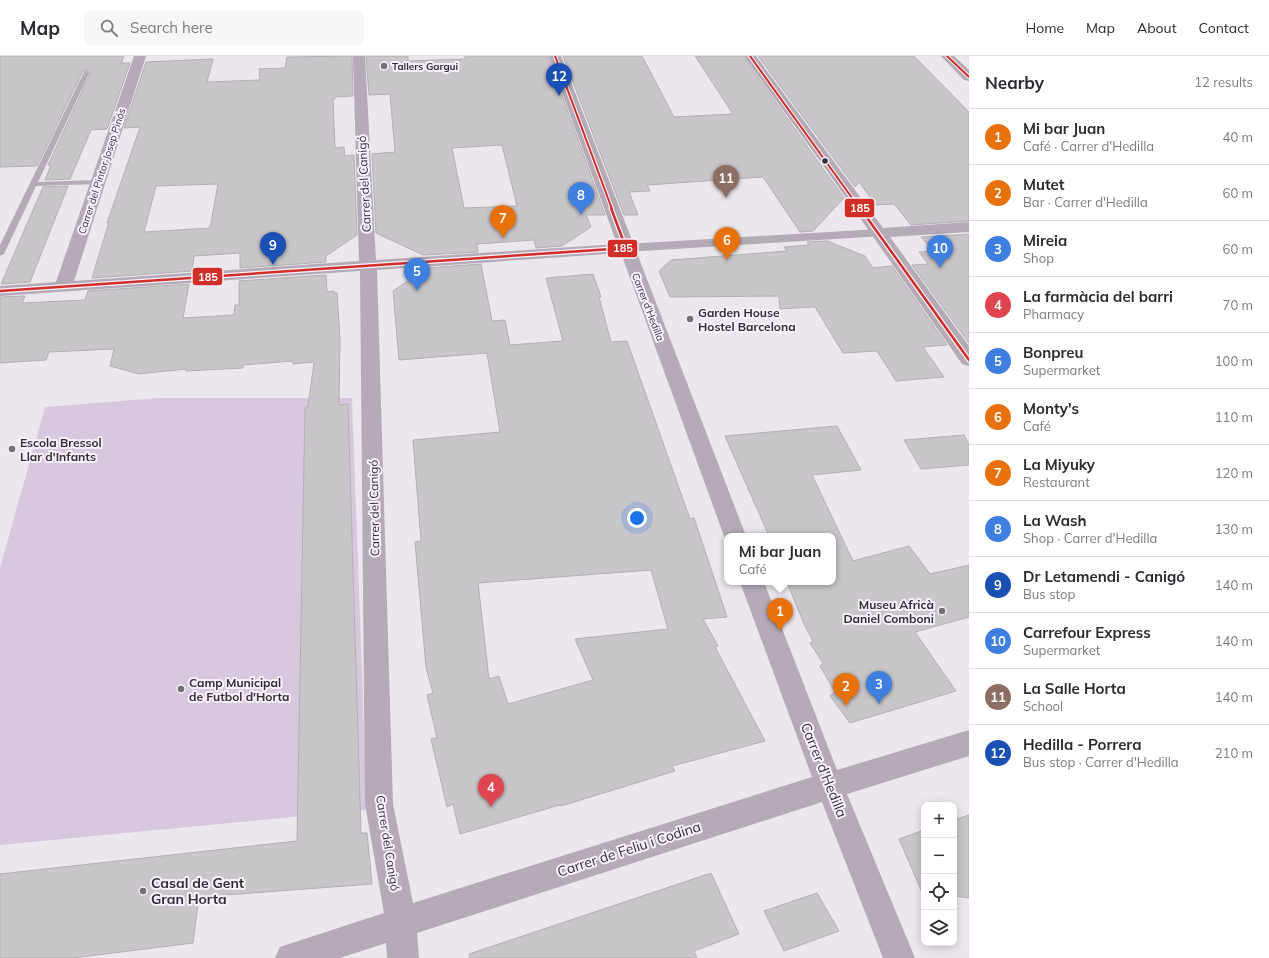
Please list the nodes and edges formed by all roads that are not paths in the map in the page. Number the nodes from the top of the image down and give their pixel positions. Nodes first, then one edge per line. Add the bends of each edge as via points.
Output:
1 (140, 56) edge
2 (359, 56) edge
3 (555, 56) edge
4 (750, 56) edge
5 (951, 60) edge
6 (969, 63) edge
7 (87, 72) dead end
8 (969, 77) edge
9 (98, 182) junction
10 (33, 184) junction
11 (969, 227) edge
12 (879, 233) junction
13 (626, 248) junction
14 (0, 254) edge
15 (368, 266) junction
16 (63, 287) junction
17 (0, 291) edge
18 (969, 360) edge
19 (734, 533) edge
20 (753, 585) edge
21 (969, 743) edge
22 (829, 785) junction
23 (401, 923) junction
24 (291, 958) edge
25 (403, 958) edge
26 (899, 958) edge

1 - 9 street, Carrer del Pintor Josep Pinós
2 - 15 street, Carrer del Canigó
3 - 13 street, Carrer d'Hedilla
4 - 12 street
5 - 6 street
5 - 8 street
7 - 10 lane
9 - 10 lane
9 - 16 street, Carrer del Pintor Josep Pinós
10 - 14 lane
11 - 12 street
12 - 13 street
12 - 18 street
13 - 15 street
13 - 19 street, Carrer d'Hedilla
15 - 16 street
15 - 23 street, Carrer del Canigó via 379,804
16 - 17 street
20 - 22 street, Carrer d'Hedilla
21 - 22 street, Carrer de Feliu i Codina
22 - 23 street, Carrer de Feliu i Codina
22 - 26 street, Carrer d'Hedilla
23 - 24 street, Carrer de Feliu i Codina
23 - 25 street, Carrer del Canigó

